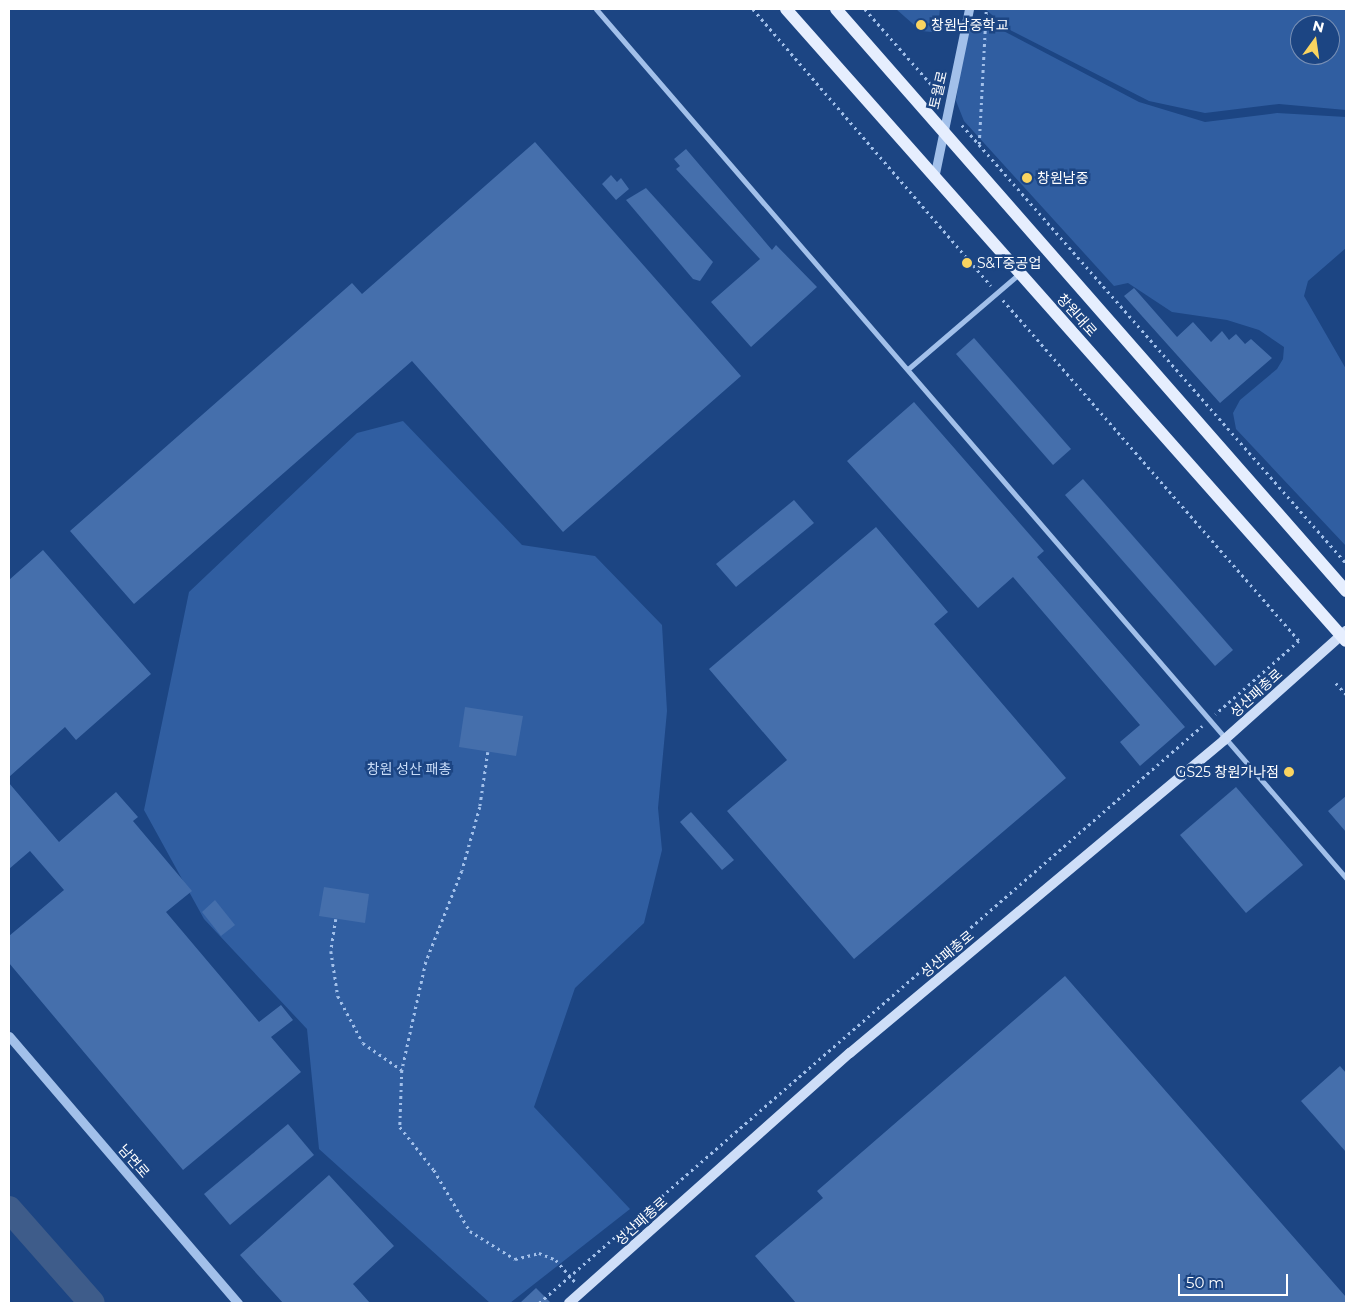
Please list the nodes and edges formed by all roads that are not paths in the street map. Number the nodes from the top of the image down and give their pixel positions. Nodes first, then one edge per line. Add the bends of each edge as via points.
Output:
1 (596, 9) edge
2 (786, 9) edge
3 (836, 9) edge
4 (969, 9) edge
5 (943, 133) junction
6 (934, 178) junction
7 (1020, 274) junction
8 (908, 370) junction
9 (1346, 591) edge
10 (1345, 636) edge
11 (1224, 740) junction
12 (1346, 878) edge
13 (9, 1036) edge
14 (238, 1303) edge
15 (569, 1303) edge

1 - 8 street
2 - 6 main road, 창원대로
3 - 5 main road, 창원대로
4 - 5 street, 토월로
5 - 6 street, 토월로
5 - 9 main road, 창원대로
6 - 7 main road, 창원대로
7 - 8 street
7 - 10 main road, 창원대로
8 - 11 street
10 - 11 main road, 성산패총로
11 - 12 street
11 - 15 main road, 성산패총로 via 850,1054
13 - 14 street, 남면로

